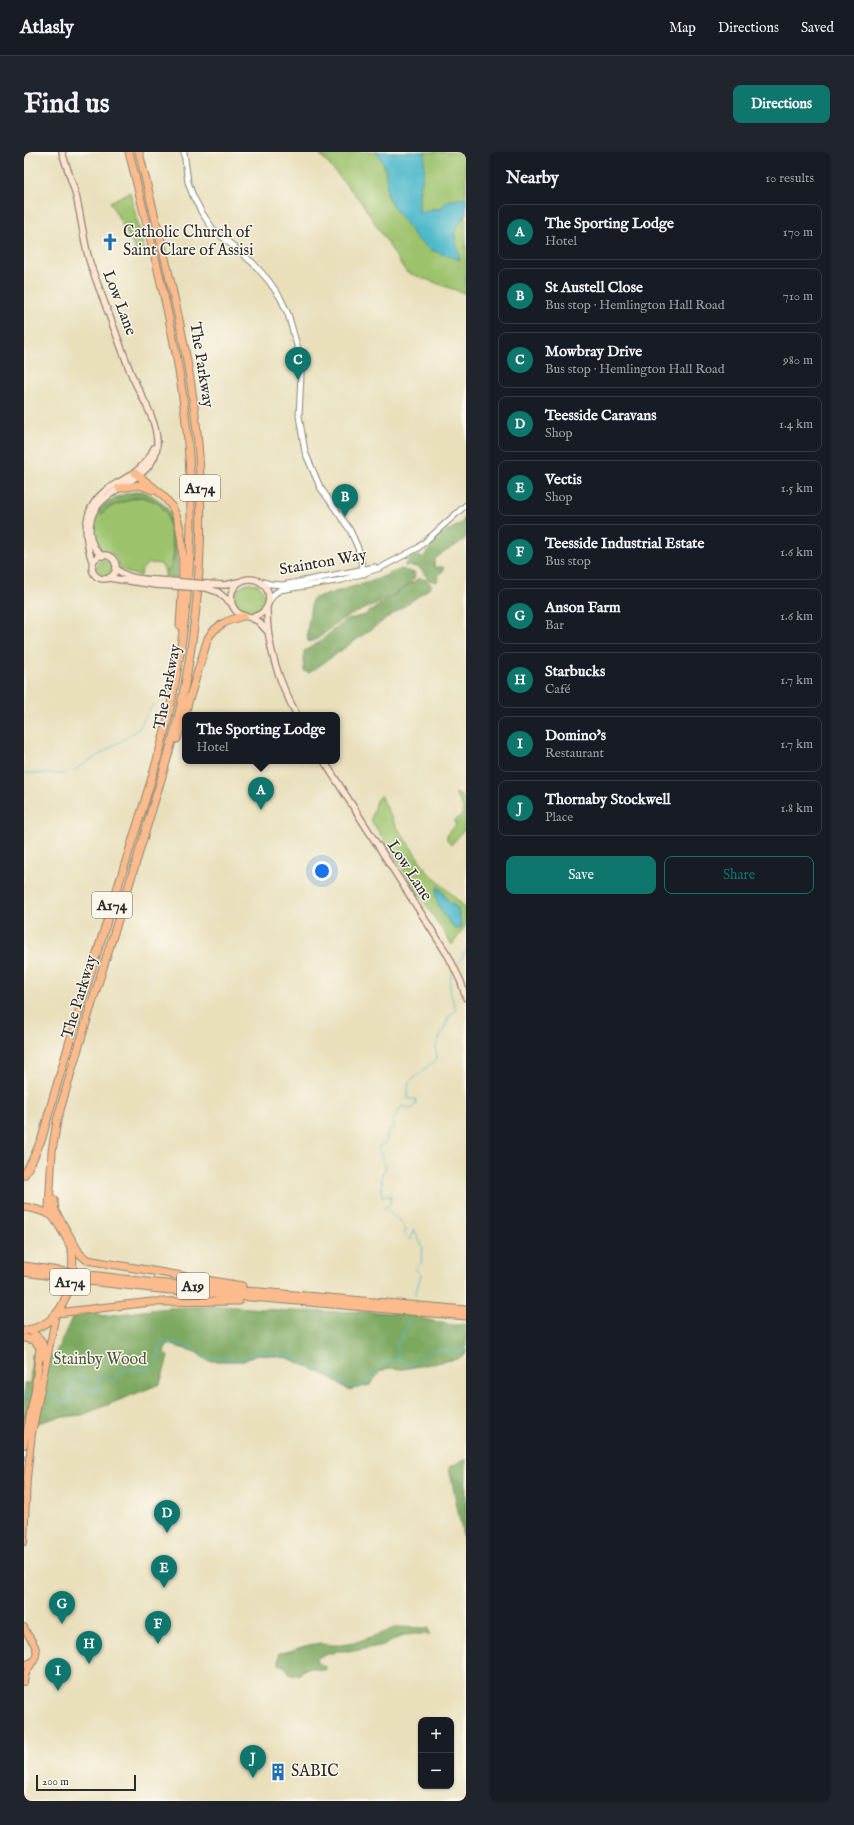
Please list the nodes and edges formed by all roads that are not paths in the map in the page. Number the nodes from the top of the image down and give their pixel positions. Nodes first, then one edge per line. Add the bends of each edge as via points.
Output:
1 (62, 152) edge
2 (129, 152) edge
3 (140, 152) edge
4 (184, 152) edge
5 (137, 474) junction
6 (119, 488) junction
7 (166, 500) junction
8 (466, 505) edge
9 (102, 556) junction
10 (93, 564) junction
11 (116, 568) junction
12 (364, 572) junction
13 (110, 578) junction
14 (240, 581) junction
15 (260, 581) junction
16 (156, 582) junction
17 (206, 586) junction
18 (231, 604) junction
19 (268, 605) junction
20 (246, 617) junction
21 (268, 634) junction
22 (170, 707) junction
23 (185, 712) edge
24 (296, 712) edge
25 (182, 722) edge
26 (326, 764) edge
27 (147, 825) junction
28 (466, 998) edge
29 (52, 1102) junction
30 (54, 1136) junction
31 (24, 1167) edge
32 (24, 1175) edge
33 (24, 1207) edge
34 (52, 1216) junction
35 (61, 1221) junction
36 (24, 1266) edge
37 (24, 1272) edge
38 (59, 1274) junction
39 (81, 1277) junction
40 (305, 1296) junction
41 (295, 1301) junction
42 (466, 1310) edge
43 (57, 1314) junction
44 (466, 1316) edge
45 (26, 1331) edge
46 (24, 1338) edge
47 (37, 1386) junction
48 (33, 1410) junction
49 (24, 1446) edge
50 (24, 1542) edge
51 (24, 1627) edge
52 (24, 1639) edge
53 (32, 1642) junction
54 (32, 1663) junction
55 (24, 1664) edge
56 (24, 1682) edge

1 - 5 main road, Low Lane via 75,192 90,263 130,372 157,436 155,457 148,467
2 - 22 highway, The Parkway / A174 via 173,333 189,456 191,523 188,590
3 - 27 highway, The Parkway / A174 via 187,355 196,428 200,505 197,591 188,668 171,744
4 - 12 street via 188,182 208,223 253,264 280,297 288,314 298,349 301,375 299,416 305,452 320,487 350,530
5 - 6 main road, Low Lane
5 - 7 highway
5 - 10 main road, Low Lane via 101,494 89,512 86,538
6 - 7 highway via 131,485 144,486
6 - 9 main road, Low Lane via 99,504 90,525 93,544
7 - 22 highway via 174,509 179,522 182,548 180,620
8 - 12 street, Stainton Way via 418,548
9 - 10 main road
9 - 11 main road via 113,560
10 - 13 main road via 93,571 99,578
11 - 13 main road
11 - 16 main road via 132,578
12 - 15 street, Stainton Way via 283,585
12 - 19 street, Stainton Way via 342,580 280,590 274,594
13 - 16 main road
14 - 15 main road via 248,578
14 - 17 main road via 229,585
14 - 18 main road via 232,591
15 - 19 main road via 268,592
16 - 17 main road, bridge
17 - 18 main road via 218,592
18 - 20 main road via 236,611
19 - 20 main road via 259,615
19 - 21 main road
20 - 21 main road via 262,624
20 - 23 highway via 222,623 208,638
21 - 24 main road via 280,677
22 - 29 highway, The Parkway / A174 via 150,785
25 - 27 highway via 160,793
26 - 28 main road, Low Lane via 453,965
27 - 30 highway, The Parkway / A174
29 - 31 highway
29 - 32 highway, The Parkway / A174 via 37,1149
30 - 34 highway, The Parkway / A174 via 49,1208
30 - 35 highway via 54,1208
33 - 34 highway
34 - 35 highway
34 - 43 highway, A174 via 67,1239 72,1253 70,1284
35 - 40 highway via 80,1254 87,1260
36 - 38 highway, A19
37 - 38 highway, A19
38 - 39 highway, A19, bridge
39 - 40 highway, A19
39 - 41 highway, A19 via 160,1290
40 - 42 highway, A19
41 - 43 highway via 151,1302
41 - 44 highway, A19
43 - 45 highway, A174 via 42,1325
43 - 47 main road, A174
45 - 47 main road, A174 via 38,1335 44,1345
46 - 47 highway via 34,1340 40,1347
47 - 48 main road, A174
48 - 49 main road, A174
48 - 50 main road, A174
51 - 53 main road
52 - 53 main road
53 - 54 main road via 37,1652
54 - 55 main road
54 - 56 main road

